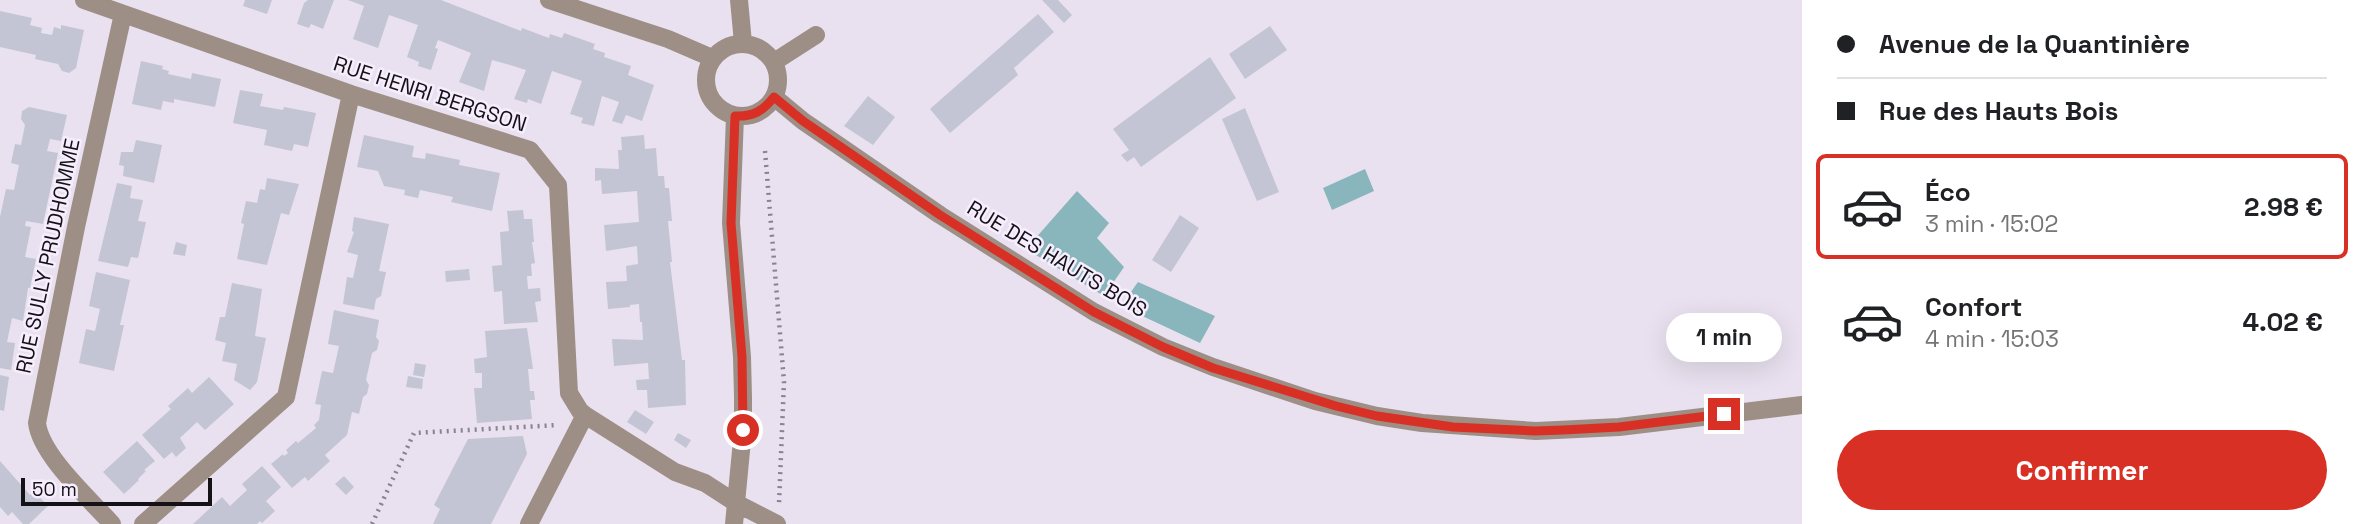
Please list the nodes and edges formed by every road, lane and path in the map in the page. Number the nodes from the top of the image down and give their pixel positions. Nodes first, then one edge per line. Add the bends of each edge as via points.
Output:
1 (84, 0) edge
2 (549, 0) edge
3 (739, 0) edge
4 (123, 14) junction
5 (816, 35) dead end
6 (743, 43) junction
7 (712, 58) junction
8 (774, 62) junction
9 (351, 94) junction
10 (774, 97) junction
11 (735, 116) junction
12 (765, 151) dead end
13 (1802, 405) edge
14 (585, 415) junction
15 (564, 422) dead end
16 (736, 503) junction
17 (778, 518) edge
18 (113, 524) edge
19 (143, 524) edge
20 (372, 524) edge
21 (529, 524) edge
22 (734, 524) edge

1 - 4 street, RUE HENRI BERGSON
2 - 7 street
3 - 6 street
4 - 9 street, RUE HENRI BERGSON
4 - 18 street, RUE SULLY PRUDHOMME via 37,423 38,435 50,454
5 - 8 street
6 - 7 street
6 - 8 street via 766,52
7 - 11 street via 705,81 708,94 714,104
8 - 10 street via 778,86
9 - 14 street, RUE HENRI BERGSON via 530,150 558,185 569,393
9 - 19 street via 286,397
10 - 11 street via 758,113
10 - 13 street, RUE DES HAUTS BOIS via 940,215 1094,312 1213,368 1315,401 1422,423 1535,431 1619,427
11 - 16 street via 731,223 743,397
12 - 17 path via 784,382
14 - 16 street, RUE HENRI BERGSON via 675,472 705,483
14 - 21 street
15 - 20 path via 414,433
16 - 17 street, RUE HENRI BERGSON
16 - 22 street

